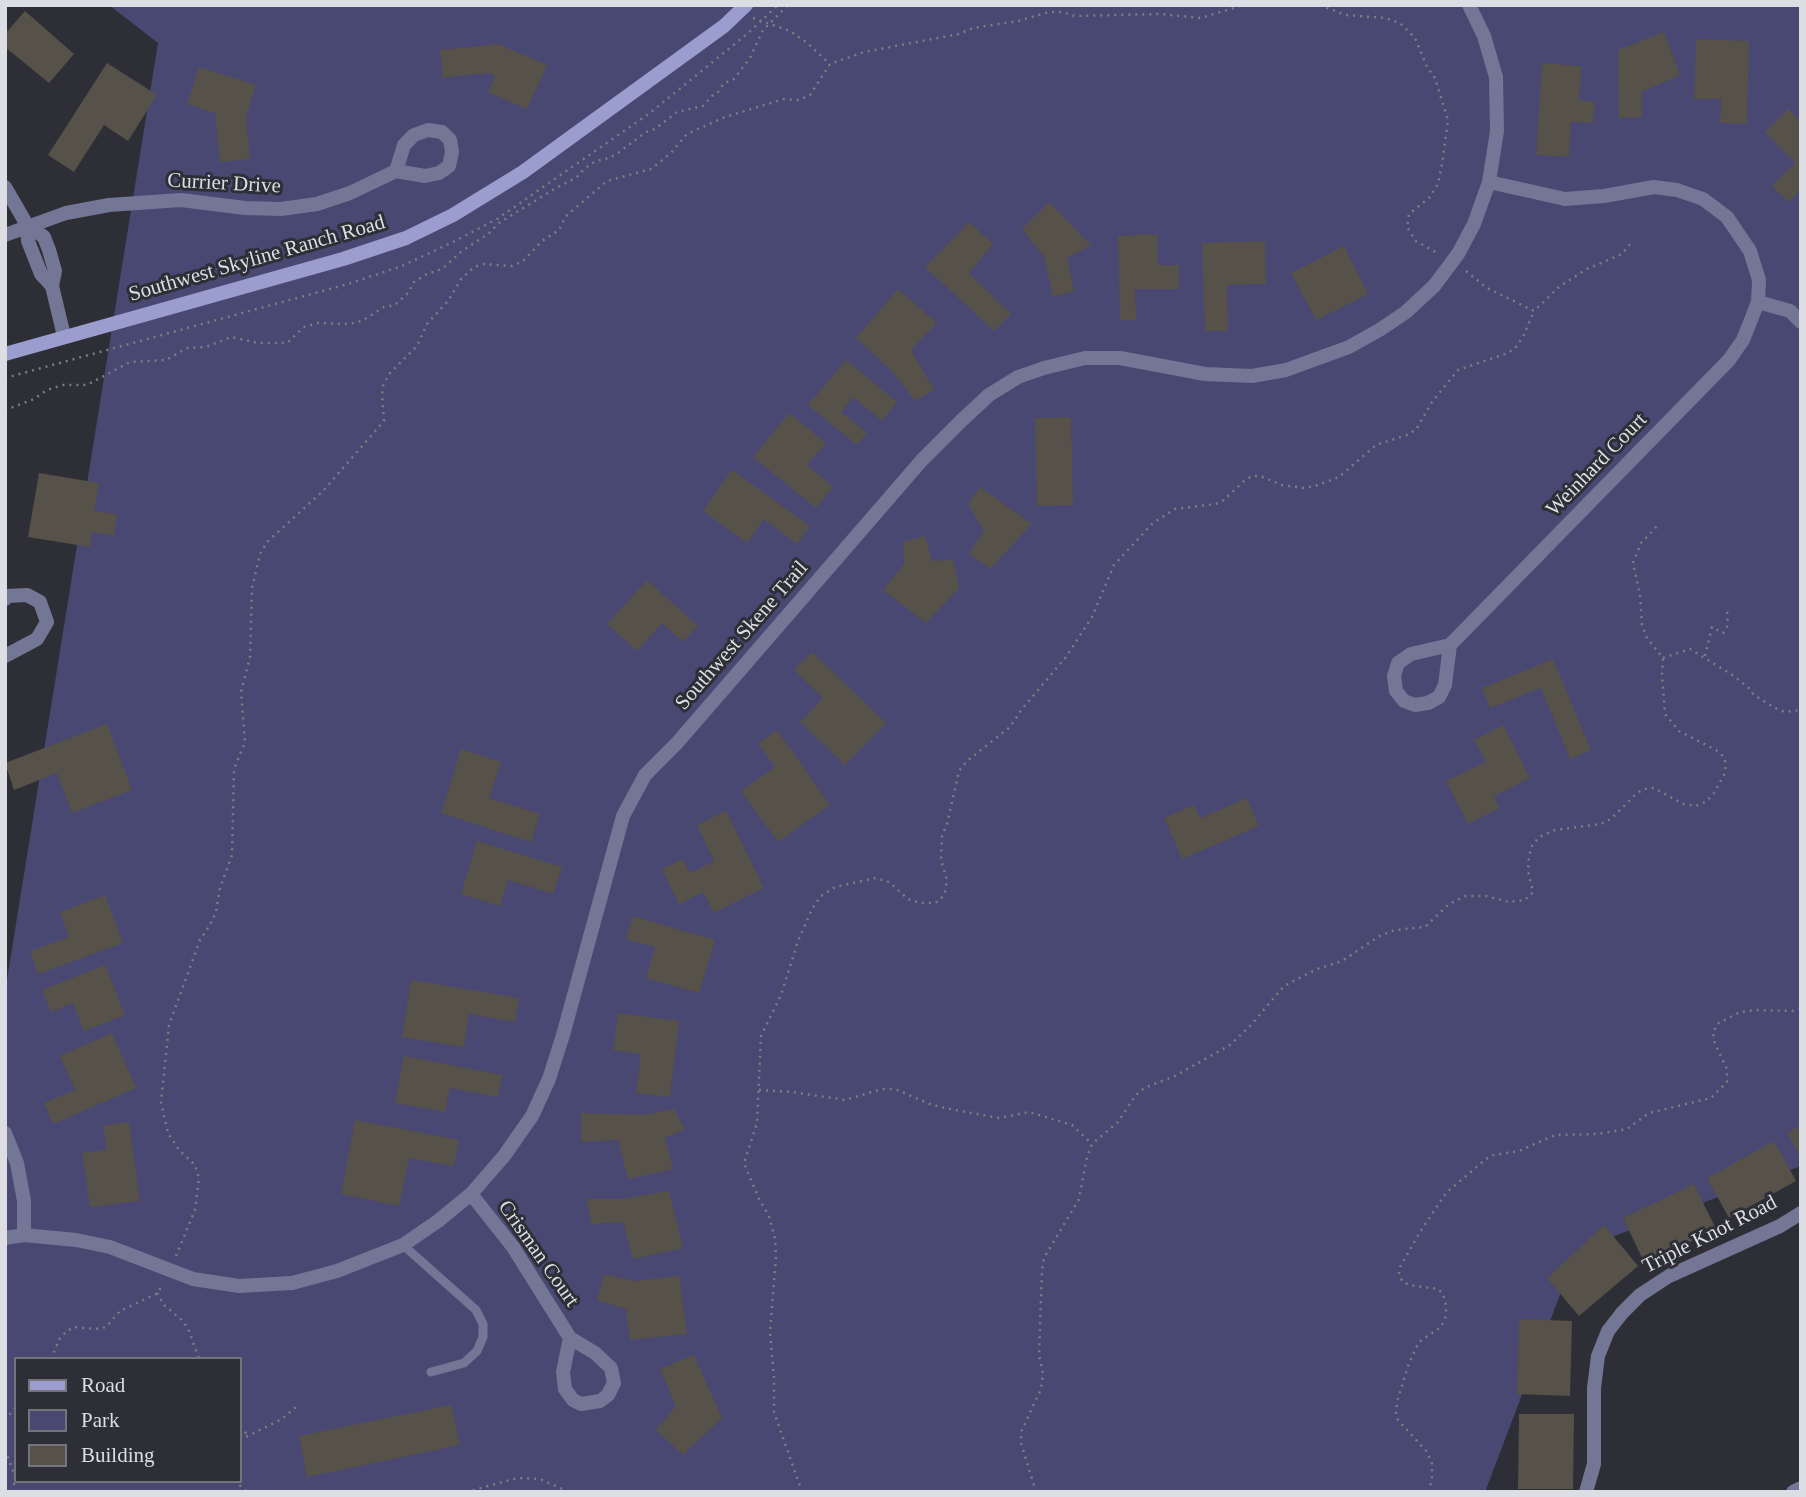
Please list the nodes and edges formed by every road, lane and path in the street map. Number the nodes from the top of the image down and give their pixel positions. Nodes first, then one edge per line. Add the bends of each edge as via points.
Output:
1 (746, 5) edge
2 (1243, 5) edge
3 (1320, 5) edge
4 (1469, 5) edge
5 (774, 24) dead end
6 (830, 64) junction
7 (396, 171) dead end
8 (1489, 182) junction
9 (5, 187) edge
10 (27, 225) junction
11 (5, 235) edge
12 (1631, 243) dead end
13 (1452, 262) junction
14 (1758, 302) junction
15 (1795, 307) edge
16 (1534, 311) junction
17 (1801, 322) edge
18 (64, 336) junction
19 (5, 354) edge
20 (1660, 523) dead end
21 (5, 599) edge
22 (1726, 611) dead end
23 (1450, 645) junction
24 (5, 656) edge
25 (1705, 656) junction
26 (1663, 658) junction
27 (1801, 710) edge
28 (1801, 1008) edge
29 (759, 1090) junction
30 (5, 1133) edge
31 (1092, 1144) junction
32 (471, 1194) junction
33 (1801, 1213) edge
34 (24, 1235) junction
35 (5, 1238) edge
36 (403, 1245) junction
37 (170, 1270) junction
38 (157, 1293) junction
39 (570, 1338) junction
40 (52, 1357) edge
41 (198, 1357) edge
42 (431, 1372) dead end
43 (298, 1405) dead end
44 (242, 1429) edge
45 (249, 1436) junction
46 (242, 1439) edge
47 (5, 1450) edge
48 (14, 1473) edge
49 (1801, 1488) edge
50 (466, 1492) edge
51 (569, 1492) edge
52 (802, 1492) edge
53 (1036, 1492) edge
54 (1429, 1492) edge
55 (1586, 1492) edge
56 (1793, 1492) edge

1 - 18 street, Southwest Skyline Ranch Road via 724,26 523,172 406,238
2 - 6 path via 1201,18 1049,12 864,52
3 - 13 path via 1345,15 1400,23 1415,38 1435,78 1448,120 1438,184 1409,214 1407,227 1416,241
4 - 8 street, Southwest Skene Trail via 1496,77 1497,131
5 - 6 path via 806,42
6 - 37 path via 810,95 725,117 687,134 651,169 607,181 523,261 512,266 474,267 426,324 417,346 389,374 383,386 384,421 260,554 252,588 250,657 241,692 245,742 234,769 232,855 216,912 200,940 169,1025 161,1102 168,1133 195,1165 199,1178 195,1210
7 - 10 street, Currier Drive via 317,204 281,209 181,200 110,205
8 - 13 street, Southwest Skene Trail via 1474,224
8 - 14 street, Weinhard Court via 1565,200 1654,187 1703,199 1727,217 1750,251 1759,281
9 - 10 street
10 - 11 street, Currier Drive
10 - 18 street via 44,237 55,271 52,286
12 - 16 path via 1622,254 1560,286
13 - 16 path via 1487,288
13 - 32 street, Southwest Skene Trail via 1434,286 1398,318 1349,347 1286,370 1252,376 1205,374 1120,358 1085,358 1018,377 961,421 645,775 623,816 549,1079 532,1116
14 - 15 street
14 - 23 street, Weinhard Court via 1743,340 1729,359
15 - 17 street
16 - 29 path via 1516,347 1458,370 1417,428 1376,445 1339,477 1303,488 1252,476 1224,500 1175,509 1142,533 1114,565 1092,617 1066,657 1010,727 960,771 942,836 941,860 947,880 940,899 920,903 889,881 876,878 835,887 821,896 761,1036
18 - 19 street, Southwest Skyline Ranch Road
20 - 26 path via 1641,543 1633,563 1642,625
21 - 24 street via 27,595 40,603 47,622 37,639
22 - 25 path via 1727,626 1723,633 1712,627
23 - 23 street via 1411,654 1398,663 1396,691 1404,701 1415,705 1439,697 1446,685
25 - 26 path via 1690,649
25 - 27 path via 1775,708
26 - 31 path via 1665,714 1679,731 1724,757 1724,775 1707,801 1696,806 1683,804 1654,788 1644,789 1601,824 1555,830 1539,837 1529,856 1533,892 1525,900 1457,899 1425,927 1381,935 1342,961 1284,986 1230,1045 1144,1088 1118,1122
28 - 54 path via 1740,1012 1717,1024 1713,1033 1727,1069 1727,1082 1711,1098 1649,1113 1627,1129 1555,1135 1519,1151 1494,1155 1446,1193 1399,1273 1409,1285 1438,1289 1446,1305 1441,1327 1419,1342 1397,1402 1398,1420 1432,1464
29 - 31 path via 845,1100 895,1089 932,1105 999,1118 1028,1112 1072,1125
29 - 52 path via 757,1123 744,1163 775,1239 770,1321 774,1412
30 - 34 street via 22,1189
31 - 53 path via 1079,1199 1051,1244 1042,1270 1039,1355 1043,1374 1021,1432
32 - 36 street, Southwest Skene Trail
32 - 39 street, Crisman Court via 513,1247
33 - 55 street, Triple Knot Road via 1670,1276 1640,1295 1608,1331 1598,1356 1594,1464
34 - 35 street, Southwest Skene Trail
34 - 37 street, Southwest Skene Trail via 110,1247
36 - 37 street, Southwest Skene Trail via 292,1283 239,1286 193,1279
36 - 42 lane via 476,1310 483,1325 477,1351 464,1363
37 - 38 path
38 - 40 path via 120,1311 106,1327 67,1331
38 - 41 path via 183,1321
39 - 39 street, Crisman Court via 563,1371 565,1389 582,1404 600,1401 614,1383 611,1368
43 - 45 path
44 - 45 path
45 - 46 path
47 - 48 path
49 - 56 street
50 - 51 path via 518,1478 540,1479

